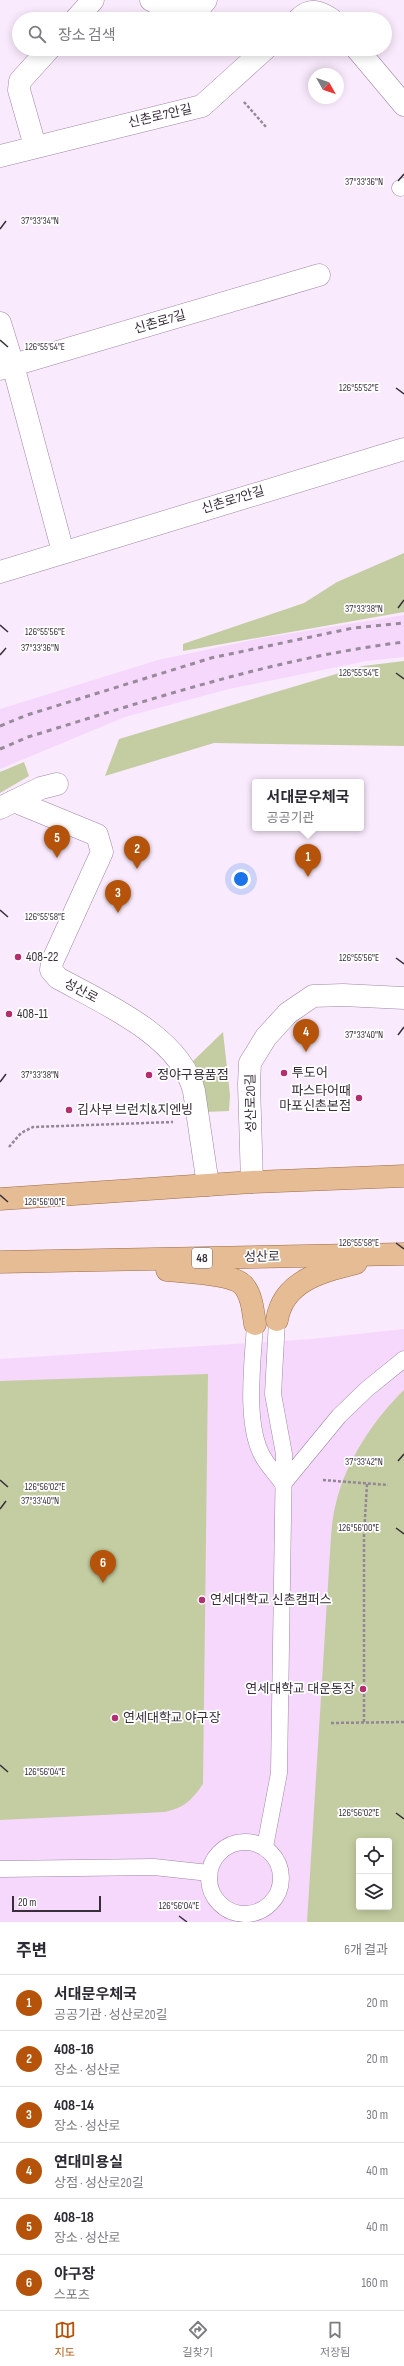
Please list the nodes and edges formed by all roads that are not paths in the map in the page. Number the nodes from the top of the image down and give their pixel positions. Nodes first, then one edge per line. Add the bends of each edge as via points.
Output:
1 (93, 0) edge
2 (151, 0) edge
3 (206, 0) edge
4 (82, 12) edge
5 (310, 12) edge
6 (321, 12) edge
7 (43, 56) edge
8 (257, 56) edge
9 (363, 56) edge
10 (404, 105) edge
11 (35, 146) junction
12 (0, 156) edge
13 (319, 275) dead end
14 (0, 323) edge
15 (7, 367) edge
16 (404, 449) edge
17 (62, 552) junction
18 (0, 572) edge
19 (57, 784) dead end
20 (7, 804) edge
21 (404, 998) edge
22 (404, 1176) edge
23 (372, 1178) junction
24 (404, 1180) edge
25 (252, 1182) junction
26 (208, 1185) junction
27 (0, 1199) edge
28 (398, 1254) edge
29 (96, 1260) junction
30 (0, 1262) edge
31 (277, 1320) joint
32 (255, 1324) joint
33 (404, 1359) edge
34 (283, 1484) junction
35 (265, 1847) junction
36 (0, 1869) edge
37 (209, 1873) junction
38 (256, 1918) edge

1 - 4 street
2 - 3 street via 172,11 200,7
5 - 6 street
7 - 11 street via 20,81 19,90
8 - 11 street, 신촌로7안길 via 202,106
9 - 10 street
11 - 12 street, 신촌로7안길
13 - 15 street, 신촌로7길
14 - 15 street
15 - 17 street
16 - 17 street, 신촌로7안길
17 - 18 street, 신촌로7안길
19 - 20 street via 41,788
20 - 26 street, 성산로 via 98,835 102,852 50,970 58,978 138,1024 161,1042 184,1067 194,1091
21 - 25 street, 성산로20길 via 313,996 288,1013 266,1037 250,1063
22 - 23 main road
23 - 24 lane
23 - 25 main road
25 - 26 main road
26 - 27 main road
28 - 29 main road, 성산로 / 48
28 - 31 main road via 330,1269 311,1277 285,1296
29 - 30 main road, 성산로 / 48
29 - 32 main road via 230,1278 241,1283 246,1290
31 - 34 lane via 273,1394 284,1454
32 - 34 lane via 251,1403 256,1439 262,1456
33 - 34 lane via 339,1416
34 - 35 lane via 279,1773
35 - 37 lane via 253,1842 230,1845 220,1851 212,1861
35 - 38 lane via 274,1855 279,1865 281,1883 274,1900
36 - 37 lane via 154,1867
37 - 38 lane via 209,1885 220,1906 230,1912

